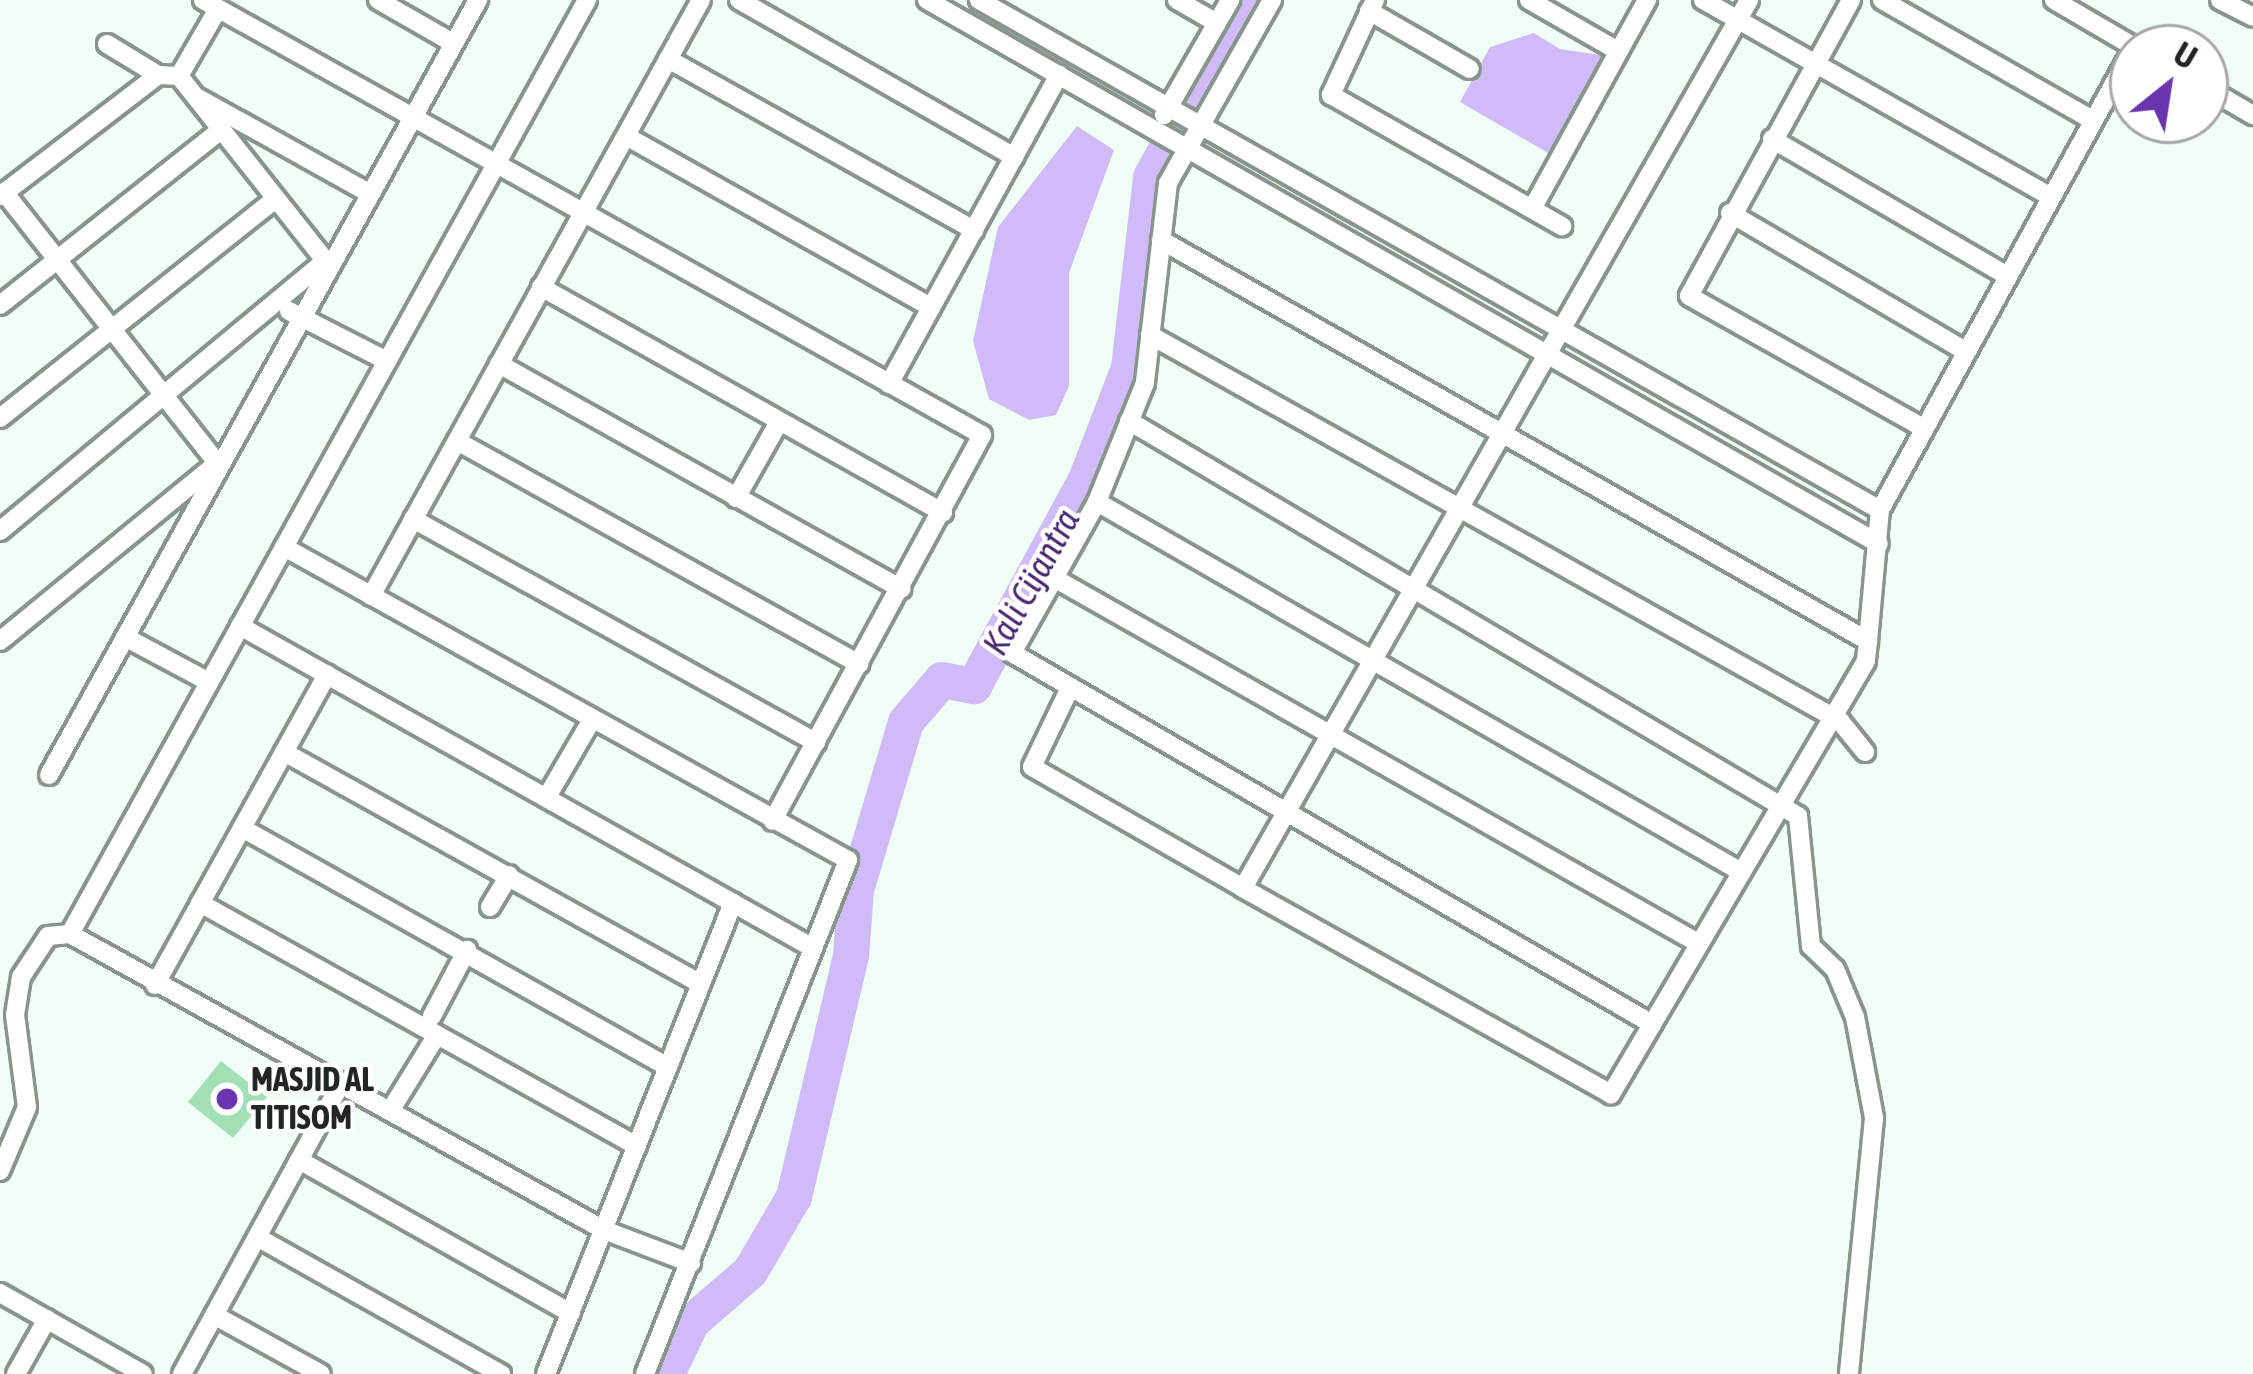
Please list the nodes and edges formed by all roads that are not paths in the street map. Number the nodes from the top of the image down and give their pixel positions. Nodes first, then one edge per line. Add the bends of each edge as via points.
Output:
1 (378, 0) edge
2 (478, 0) edge
3 (587, 0) edge
4 (701, 0) edge
5 (739, 0) edge
6 (927, 0) edge
7 (979, 0) edge
8 (1177, 0) edge
9 (1230, 0) edge
10 (1272, 0) edge
11 (1529, 0) edge
12 (1647, 0) edge
13 (1703, 0) edge
14 (1749, 0) edge
15 (1851, 0) edge
16 (1882, 0) edge
17 (2054, 0) edge
18 (2221, 0) edge
19 (210, 4) edge
20 (1372, 6) edge
21 (2253, 17) edge
22 (1738, 20) junction
23 (1217, 23) junction
24 (2109, 32) edge
25 (453, 43) junction
26 (107, 44) dead end
27 (1618, 51) junction
28 (668, 59) junction
29 (1815, 63) junction
30 (1470, 69) dead end
31 (158, 75) junction
32 (1059, 75) junction
33 (179, 76) junction
34 (2109, 91) edge
35 (193, 95) junction
36 (1170, 109) junction
37 (411, 116) junction
38 (2092, 120) junction
39 (1197, 124) junction
40 (220, 130) junction
41 (1159, 131) junction
42 (626, 136) junction
43 (1772, 139) junction
44 (1183, 145) junction
45 (1014, 157) junction
46 (496, 164) junction
47 (369, 193) junction
48 (2, 194) edge
49 (2049, 196) junction
50 (274, 200) junction
51 (1532, 209) junction
52 (583, 212) junction
53 (1730, 213) junction
54 (1562, 226) dead end
55 (974, 230) junction
56 (1161, 240) junction
57 (57, 260) junction
58 (327, 263) junction
59 (2004, 274) junction
60 (541, 287) junction
61 (277, 304) junction
62 (0, 305) edge
63 (931, 307) junction
64 (299, 318) junction
65 (112, 328) junction
66 (1564, 333) junction
67 (1150, 334) junction
68 (1962, 349) junction
69 (1554, 356) junction
70 (387, 361) junction
71 (499, 364) junction
72 (889, 384) junction
73 (169, 400) junction
74 (0, 418) edge
75 (1129, 421) junction
76 (779, 422) junction
77 (1918, 425) junction
78 (1508, 435) junction
79 (457, 441) junction
80 (218, 464) junction
81 (736, 498) junction
82 (1097, 502) junction
83 (1880, 510) junction
84 (1462, 511) junction
85 (943, 513) junction
86 (413, 519) junction
87 (0, 531) edge
88 (1879, 544) junction
89 (284, 547) junction
90 (1054, 578) junction
91 (1421, 588) junction
92 (901, 590) junction
93 (371, 596) junction
94 (240, 626) junction
95 (125, 637) junction
96 (0, 641) edge
97 (1868, 641) junction
98 (859, 664) junction
99 (1376, 665) junction
100 (327, 675) junction
101 (209, 682) junction
102 (1069, 690) junction
103 (1830, 715) junction
104 (591, 721) junction
105 (1332, 741) junction
106 (816, 742) junction
107 (284, 752) junction
108 (1865, 752) dead end
109 (49, 775) dead end
110 (548, 795) junction
111 (1780, 800) junction
112 (1287, 817) junction
113 (772, 821) junction
114 (242, 828) junction
115 (1738, 870) junction
116 (509, 875) junction
117 (1243, 888) junction
118 (200, 903) junction
119 (733, 903) junction
120 (490, 907) dead end
121 (70, 934) junction
122 (1698, 943) junction
123 (813, 948) junction
124 (467, 950) junction
125 (701, 983) junction
126 (155, 985) junction
127 (1652, 1024) junction
128 (435, 1025) junction
129 (668, 1066) junction
130 (342, 1082) junction
131 (391, 1111) junction
132 (637, 1146) junction
133 (299, 1160) junction
134 (0, 1171) edge
135 (604, 1230) junction
136 (257, 1237) junction
137 (692, 1262) junction
138 (0, 1293) edge
139 (571, 1312) junction
140 (214, 1315) junction
141 (47, 1319) junction
142 (119, 1368) edge
143 (16, 1374) edge
144 (143, 1374) edge
145 (182, 1374) edge
146 (321, 1374) edge
147 (501, 1374) edge
148 (546, 1374) edge
149 (645, 1374) edge
150 (1849, 1374) edge

1 - 25 street
2 - 25 street
3 - 46 street
4 - 28 street
5 - 45 street
6 - 32 street
7 - 36 street
8 - 23 street
9 - 23 street
10 - 39 street
11 - 27 street
12 - 27 street
13 - 22 street
14 - 22 street
15 - 29 street
16 - 38 street
17 - 24 street
18 - 21 street
19 - 33 street
19 - 37 street
20 - 30 street
20 - 51 street via 1331,95
22 - 29 street
22 - 66 street
23 - 36 street
25 - 37 street
26 - 31 street
27 - 51 street
28 - 42 street
28 - 55 street
29 - 43 street
29 - 49 street
31 - 33 street
31 - 48 street
32 - 41 street
32 - 45 street
33 - 35 street
34 - 38 street
35 - 40 street
35 - 47 street
36 - 39 street
36 - 41 street
37 - 46 street
37 - 47 street
38 - 49 street
39 - 44 street
39 - 66 street
40 - 50 street
40 - 57 street
41 - 44 street
42 - 52 street
42 - 63 street
43 - 53 street
43 - 59 street
44 - 56 street via 1164,195
44 - 69 street
45 - 55 street
46 - 52 street
46 - 70 street
47 - 58 street
48 - 57 street
49 - 59 street
50 - 58 street
50 - 65 street
51 - 54 street
52 - 60 street
52 - 72 street
53 - 68 street
53 - 77 street via 1691,280 1692,302
55 - 63 street
56 - 67 street
56 - 78 street
57 - 62 street
57 - 65 street
58 - 61 street
58 - 64 street
59 - 68 street
60 - 71 street
60 - 76 street
61 - 64 street
61 - 73 street
63 - 72 street
64 - 70 street
64 - 80 street
65 - 73 street
65 - 74 street
66 - 69 street
66 - 83 street
67 - 75 street
67 - 84 street
68 - 77 street
69 - 78 street
69 - 88 street
70 - 89 street
71 - 79 street
71 - 81 street
72 - 85 street via 982,435
73 - 80 street
73 - 87 street
75 - 82 street
75 - 91 street
76 - 81 street
76 - 85 street
77 - 83 street
78 - 84 street
78 - 97 street
79 - 86 street
79 - 98 street
80 - 95 street
80 - 96 street
81 - 92 street
82 - 90 street
82 - 99 street
83 - 88 street
84 - 91 street
84 - 103 street
85 - 92 street
86 - 93 street
86 - 106 street
88 - 97 street
89 - 93 street
89 - 94 street
90 - 102 street via 1012,653
90 - 105 street
91 - 99 street
91 - 111 street
92 - 98 street
93 - 104 street
94 - 100 street
94 - 101 street
95 - 101 street
95 - 109 street
97 - 103 street
98 - 106 street
99 - 105 street
99 - 115 street
100 - 107 street
100 - 110 street
101 - 121 street
102 - 112 street
102 - 117 street via 1032,767
103 - 108 street
103 - 111 street
104 - 110 street
104 - 113 street
105 - 112 street
105 - 122 street
106 - 113 street
107 - 114 street
107 - 116 street
110 - 119 street
111 - 115 street
111 - 150 street via 1802,824 1823,961 1855,1017 1874,1118
112 - 117 street
112 - 127 street
113 - 123 street via 850,863
114 - 118 street
114 - 124 street
115 - 122 street
116 - 120 street
116 - 125 street
117 - 127 street via 1603,1094 1617,1088
118 - 126 street
118 - 128 street
119 - 123 street
119 - 125 street
121 - 126 street
121 - 134 street via 48,936 21,976 15,1015 27,1107
122 - 127 street
123 - 137 street
124 - 128 street
124 - 129 street
125 - 129 street
126 - 130 street
128 - 131 street
128 - 132 street
129 - 132 street
130 - 131 street
130 - 133 street
131 - 135 street
132 - 135 street
133 - 136 street
133 - 139 street
135 - 137 street
135 - 139 street
136 - 140 street
136 - 147 street
137 - 149 street
138 - 141 street
139 - 148 street
140 - 145 street
140 - 146 street
141 - 142 street
141 - 143 street
142 - 144 street

